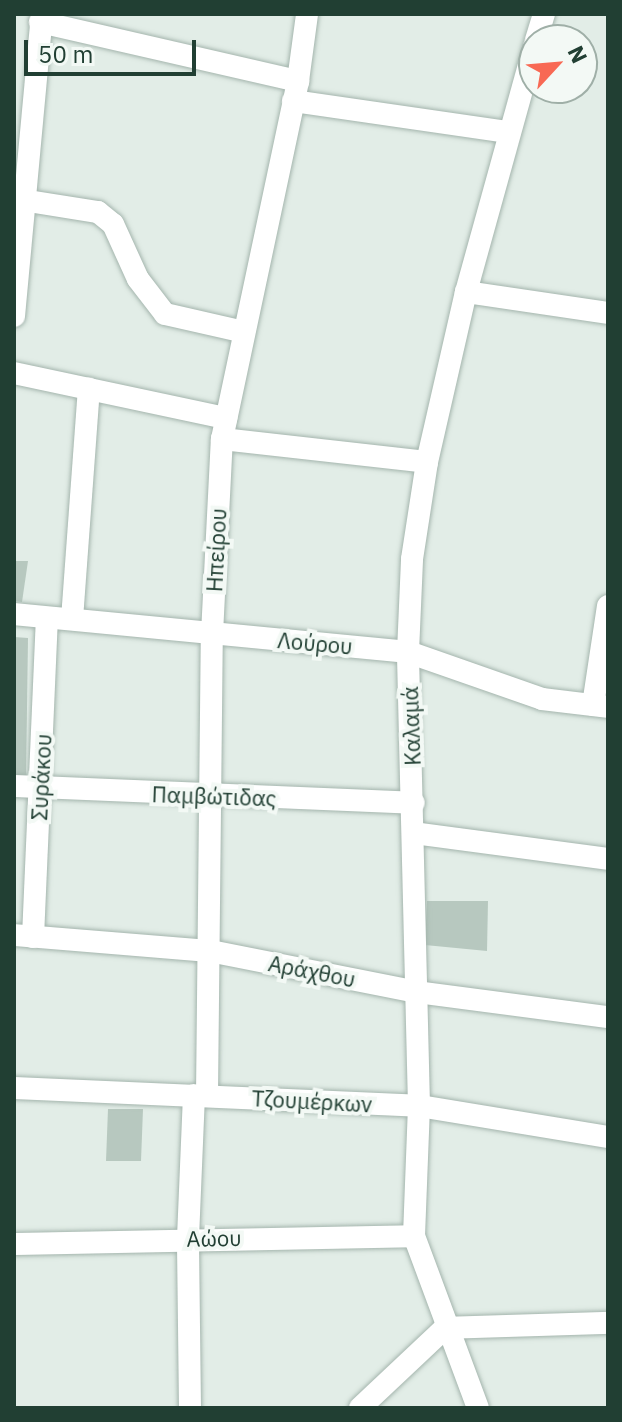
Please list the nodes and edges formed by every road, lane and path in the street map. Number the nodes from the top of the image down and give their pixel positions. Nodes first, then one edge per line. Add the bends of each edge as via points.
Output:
1 (307, 14) edge
2 (41, 18) edge
3 (296, 91) junction
4 (518, 99) edge
5 (508, 132) junction
6 (22, 200) junction
7 (466, 292) junction
8 (608, 313) edge
9 (14, 316) edge
10 (244, 332) junction
11 (14, 373) edge
12 (89, 389) junction
13 (224, 428) junction
14 (427, 462) junction
15 (608, 606) edge
16 (14, 614) edge
17 (47, 618) junction
18 (72, 619) junction
19 (212, 634) junction
20 (408, 652) junction
21 (600, 706) edge
22 (14, 786) edge
23 (40, 787) junction
24 (213, 796) junction
25 (414, 803) junction
26 (414, 833) junction
27 (608, 859) edge
28 (23, 936) edge
29 (210, 951) junction
30 (417, 992) junction
31 (608, 1017) edge
32 (14, 1088) edge
33 (200, 1095) junction
34 (419, 1106) junction
35 (608, 1137) edge
36 (414, 1236) junction
37 (188, 1238) junction
38 (14, 1244) edge
39 (608, 1323) edge
40 (445, 1328) junction
41 (190, 1408) edge
42 (360, 1408) edge
43 (478, 1408) edge

1 - 3 street, Ηπείρου
2 - 3 street
2 - 6 street
3 - 5 street
3 - 10 street, Ηπείρου
4 - 5 street, Καλαμά
5 - 7 street, Καλαμά
6 - 9 street
6 - 10 street via 98,212 113,224 138,279 165,314
7 - 8 street
7 - 14 street, Καλαμά
10 - 13 street, Ηπείρου
11 - 12 street
12 - 13 street
12 - 18 street
13 - 14 street
13 - 19 street, Ηπείρου
14 - 20 street, Καλαμά via 413,542
15 - 21 street
16 - 17 street, Λούρου
17 - 18 street, Λούρου
17 - 23 street, Συράκου
18 - 19 street, Λούρου
19 - 20 street, Λούρου
19 - 24 street, Ηπείρου
20 - 21 street, Λούρου via 542,699
20 - 25 street, Καλαμά
22 - 23 street, Παμβώτιδας
23 - 24 street, Παμβώτιδας
23 - 28 street, Συράκου
24 - 25 street, Παμβώτιδας
24 - 29 street, Ηπείρου
25 - 26 street, Καλαμά
26 - 27 street
26 - 30 street, Καλαμά
28 - 29 street, Αράχθου
29 - 30 street, Αράχθου
29 - 33 street, Ηπείρου
30 - 31 street, Αράχθου
30 - 34 street, Καλαμά
32 - 33 street, Τζουμέρκων
33 - 34 street, Τζουμέρκων
33 - 37 street, Ηπείρου
34 - 35 street, Τζουμέρκων
34 - 36 street, Καλαμά
36 - 37 street, Αώου
36 - 40 street, Καλαμά
37 - 38 street, Αώου
37 - 41 street, Ηπείρου
39 - 40 street
40 - 42 street
40 - 43 street, Καλαμά

